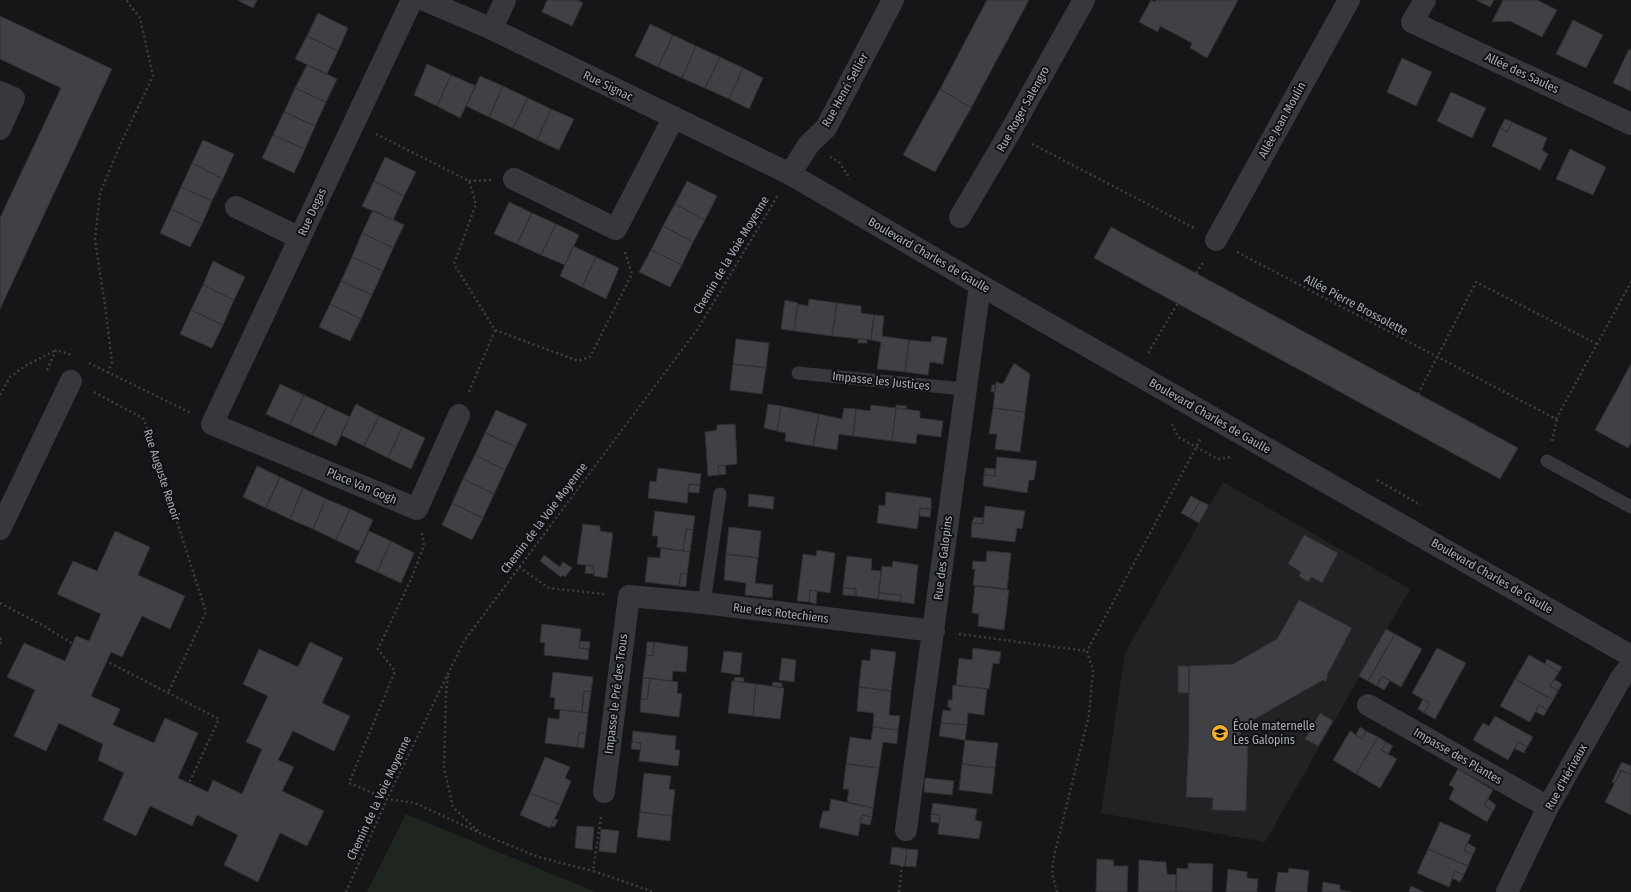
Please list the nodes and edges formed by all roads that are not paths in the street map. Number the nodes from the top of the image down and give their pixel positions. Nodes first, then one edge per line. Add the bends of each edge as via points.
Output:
1 (412, 0) edge
2 (424, 0) edge
3 (505, 0) edge
4 (894, 0) edge
5 (1084, 0) edge
6 (1349, 0) edge
7 (1425, 0) edge
8 (492, 29) junction
9 (0, 92) edge
10 (674, 117) junction
11 (1631, 124) edge
12 (0, 129) edge
13 (790, 174) junction
14 (514, 179) dead end
15 (236, 207) dead end
16 (960, 217) dead end
17 (300, 238) junction
18 (1216, 240) road end
19 (980, 285) junction
20 (798, 373) dead end
21 (71, 381) road end
22 (964, 389) junction
23 (459, 415) road end
24 (212, 424) joint
25 (1547, 461) road end
26 (720, 494) dead end
27 (1631, 507) edge
28 (0, 529) edge
29 (628, 596) joint
30 (704, 603) junction
31 (934, 631) junction
32 (1631, 656) edge
33 (1631, 665) edge
34 (1368, 705) dead end
35 (604, 792) road end
36 (1548, 808) junction
37 (906, 830) road end
38 (1507, 892) edge

1 - 17 street, Rue Degas
2 - 8 street, Rue Signac
3 - 8 street
4 - 13 street, Rue Henri Sellier via 826,128 808,144
5 - 16 street, Rue Roger Salengro
6 - 18 street, Allée Jean Moulin
7 - 11 street, Allée des Saules via 1412,22
8 - 10 street, Rue Signac
9 - 12 street via 14,98
10 - 13 street, Rue Signac
10 - 14 street via 616,229
13 - 19 street, Boulevard Charles de Gaulle
15 - 17 street
17 - 24 street, Rue Degas
19 - 22 street, Rue des Galopins
19 - 32 street, Boulevard Charles de Gaulle
20 - 22 lane, Impasse les Justices
21 - 28 street
22 - 31 street, Rue des Galopins
23 - 24 street, Place Van Gogh via 417,509
25 - 27 lane
26 - 30 lane
29 - 30 street, Rue des Rotechiens
29 - 35 street, Impasse le Pré des Trous
30 - 31 street, Rue des Rotechiens
31 - 37 street, Rue des Galopins
33 - 36 street, Rue d'Hérivaux via 1621,678
34 - 36 street, Impasse des Plantes
36 - 38 street, Rue d'Hérivaux

